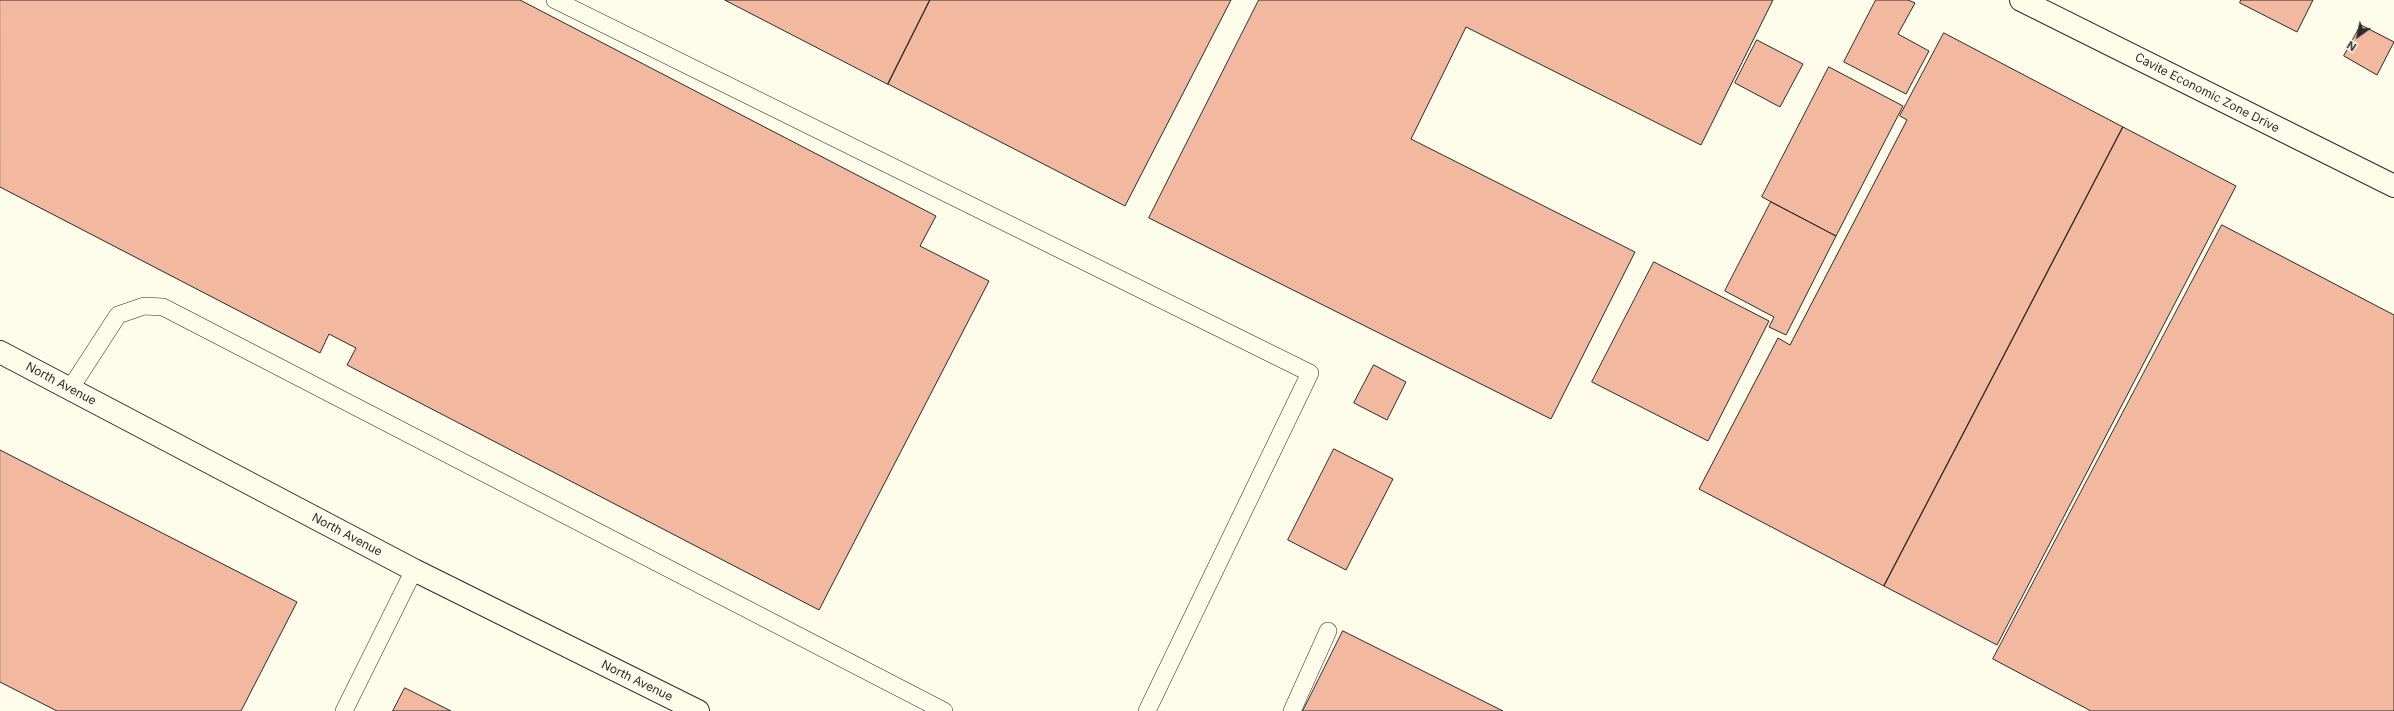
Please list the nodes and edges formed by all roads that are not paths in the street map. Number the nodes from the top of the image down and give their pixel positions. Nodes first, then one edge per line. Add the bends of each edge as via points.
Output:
1 (554, 0) edge
2 (2021, 0) edge
3 (2394, 186) edge
4 (0, 352) edge
5 (70, 389) junction
6 (414, 570) junction
7 (1328, 631) dead end
8 (344, 711) edge
9 (698, 711) edge
10 (944, 711) edge
11 (1147, 711) edge
12 (1292, 711) edge

1 - 11 lane via 1310,373
2 - 3 street, Cavite Economic Zone Drive
4 - 5 street, North Avenue
5 - 6 street, North Avenue
5 - 10 lane via 118,315 144,306 163,307
6 - 8 lane
6 - 9 street, North Avenue
7 - 12 lane

